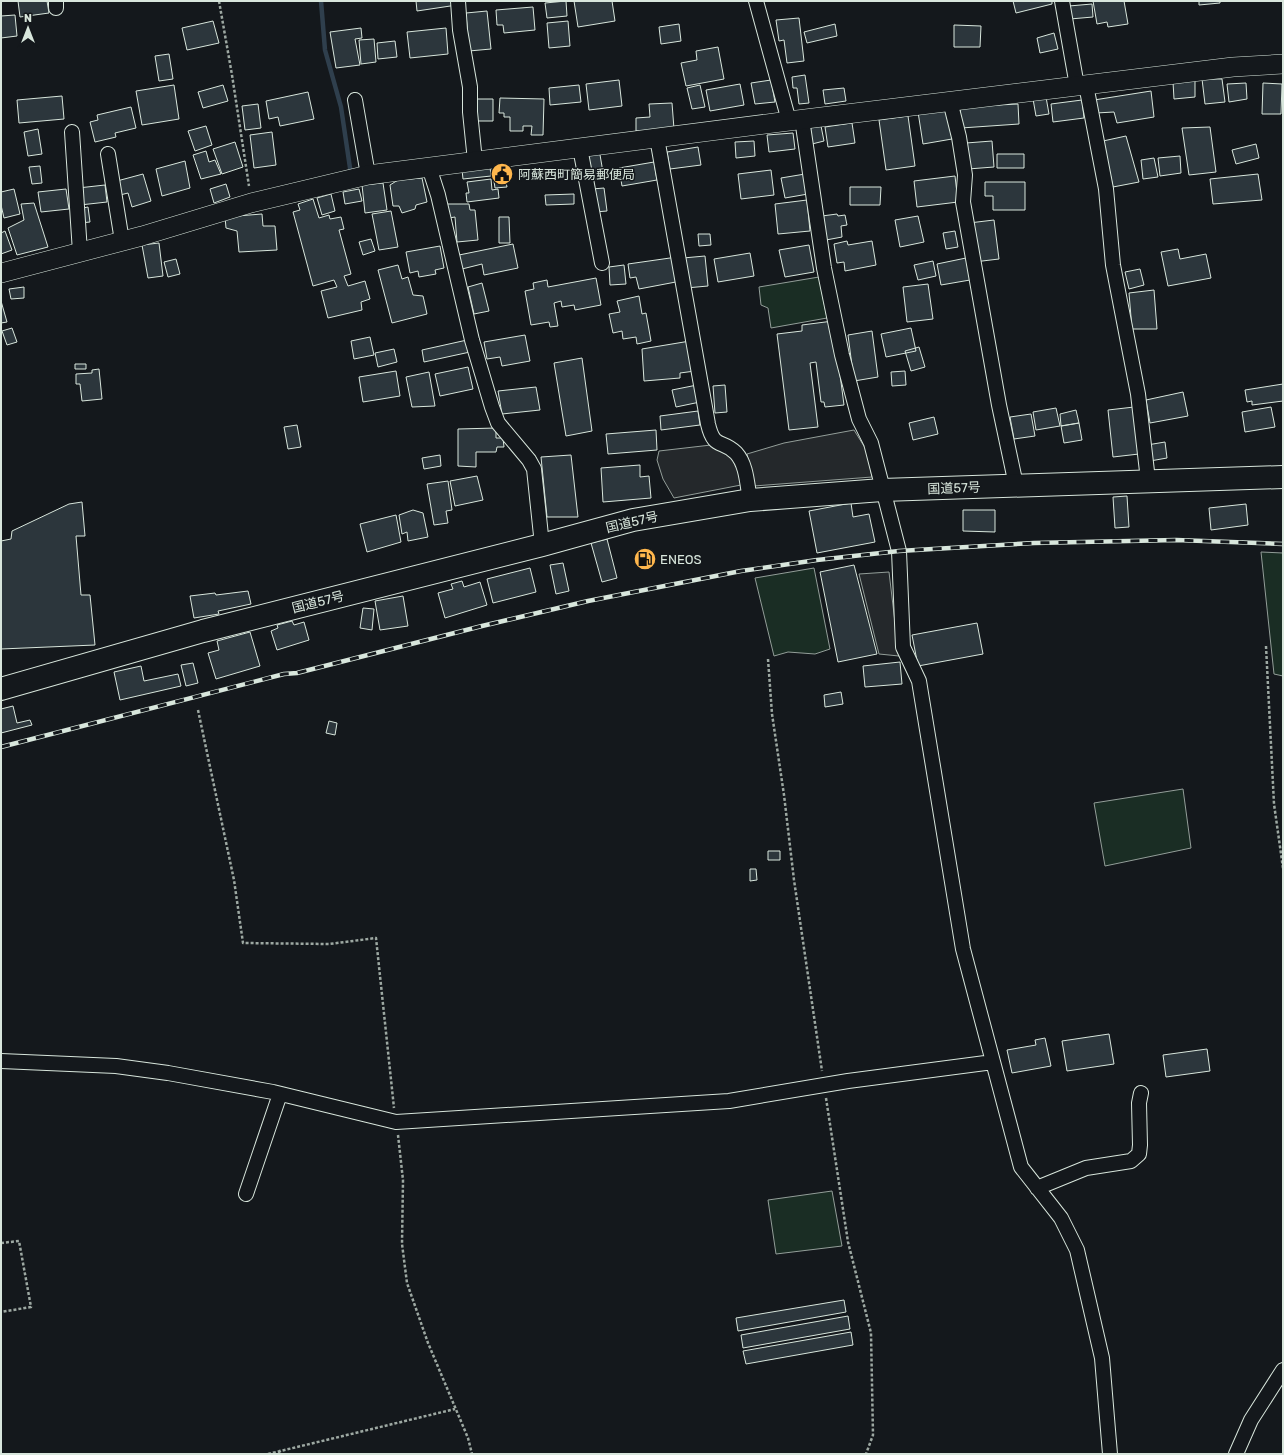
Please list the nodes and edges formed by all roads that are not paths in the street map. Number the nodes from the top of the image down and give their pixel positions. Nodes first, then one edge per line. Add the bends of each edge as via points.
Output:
1 (458, 1) edge
2 (756, 1) edge
3 (1062, 1) edge
4 (1283, 64) edge
5 (1081, 85) junction
6 (355, 100) dead end
7 (950, 101) junction
8 (795, 120) junction
9 (72, 132) dead end
10 (657, 138) junction
11 (580, 148) junction
12 (108, 154) dead end
13 (475, 161) junction
14 (429, 167) junction
15 (368, 175) junction
16 (122, 241) junction
17 (80, 252) junction
18 (602, 263) dead end
19 (1, 273) edge
20 (1283, 477) edge
21 (1148, 480) junction
22 (1016, 485) junction
23 (882, 490) junction
24 (750, 500) junction
25 (542, 545) junction
26 (1, 690) edge
27 (1, 1062) edge
28 (993, 1062) junction
29 (1141, 1093) dead end
30 (280, 1094) junction
31 (1037, 1188) junction
32 (246, 1194) dead end
33 (1283, 1370) edge
34 (1110, 1454) edge
35 (1236, 1454) edge

1 - 13 street via 470,88
2 - 8 street
3 - 5 street
4 - 5 street via 1233,67
5 - 7 street
5 - 21 street via 1106,189 1113,265 1138,394
6 - 15 street
7 - 8 street
7 - 22 street via 965,175 964,210
8 - 10 street
8 - 23 street via 842,355 859,419 870,442
9 - 17 street
10 - 11 street
10 - 24 street via 711,436 715,442 735,452 743,463
11 - 13 street
11 - 18 street
12 - 16 street
13 - 14 street
14 - 15 street
14 - 25 street via 472,340 492,408 498,423 534,469
15 - 16 street via 252,204
16 - 17 street
17 - 19 street
20 - 21 highway, 国道57号
21 - 22 highway, 国道57号
22 - 23 highway, 国道57号
23 - 24 highway, 国道57号
23 - 28 street via 899,551 904,647 919,681 963,949
24 - 25 highway, 国道57号 via 633,520
25 - 26 highway, 国道57号 via 203,631
27 - 30 street via 116,1066
28 - 30 street via 729,1101 396,1122
28 - 31 street via 1021,1167
29 - 31 street via 1139,1154 1131,1161 1086,1168
30 - 32 street
31 - 34 street via 1061,1218 1077,1250 1102,1358
33 - 35 street via 1251,1420

